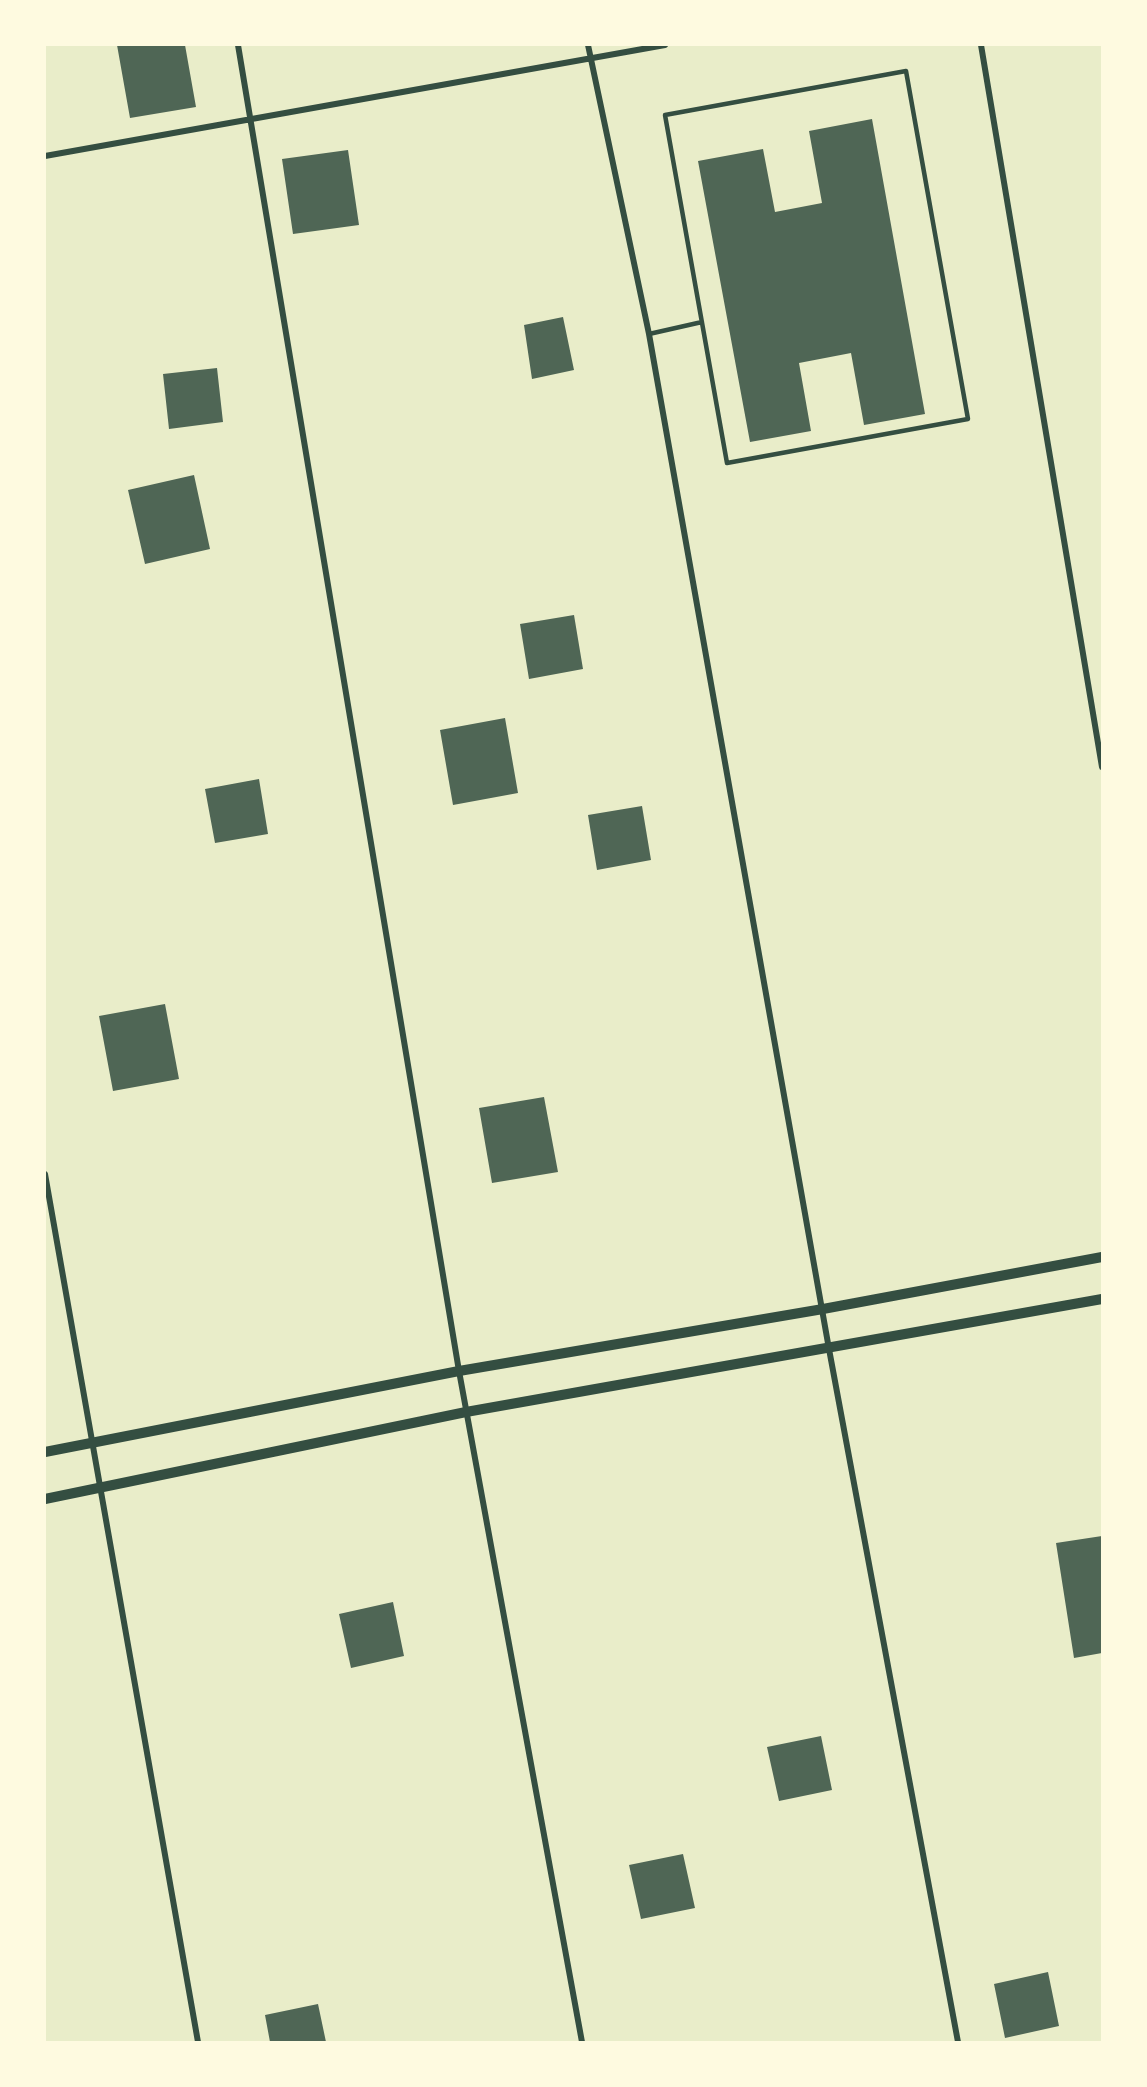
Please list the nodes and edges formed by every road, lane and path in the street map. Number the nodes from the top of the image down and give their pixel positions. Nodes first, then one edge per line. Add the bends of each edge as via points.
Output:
1 (238, 45) edge
2 (588, 45) edge
3 (665, 45) edge
4 (981, 45) edge
5 (590, 58) junction
6 (252, 119) junction
7 (45, 156) edge
8 (702, 322) junction
9 (649, 334) junction
10 (1102, 767) edge
11 (45, 1174) edge
12 (1102, 1257) edge
13 (1102, 1299) edge
14 (823, 1309) junction
15 (829, 1349) junction
16 (459, 1371) junction
17 (466, 1412) junction
18 (93, 1444) junction
19 (45, 1452) edge
20 (100, 1490) junction
21 (45, 1499) edge
22 (198, 2042) edge
23 (582, 2042) edge
24 (958, 2042) edge

1 - 6 street
2 - 5 street
3 - 5 street
4 - 10 street
5 - 6 street
5 - 9 street
6 - 7 street
6 - 16 street
8 - 8 lane via 665,115 906,71 968,419 727,463
8 - 9 lane
9 - 14 street
11 - 18 street
12 - 14 street
13 - 15 street
14 - 15 street
14 - 16 street
15 - 17 street
15 - 24 street
16 - 17 street
16 - 18 street
17 - 20 street
17 - 23 street
18 - 19 street
18 - 20 street
20 - 21 street
20 - 22 street

